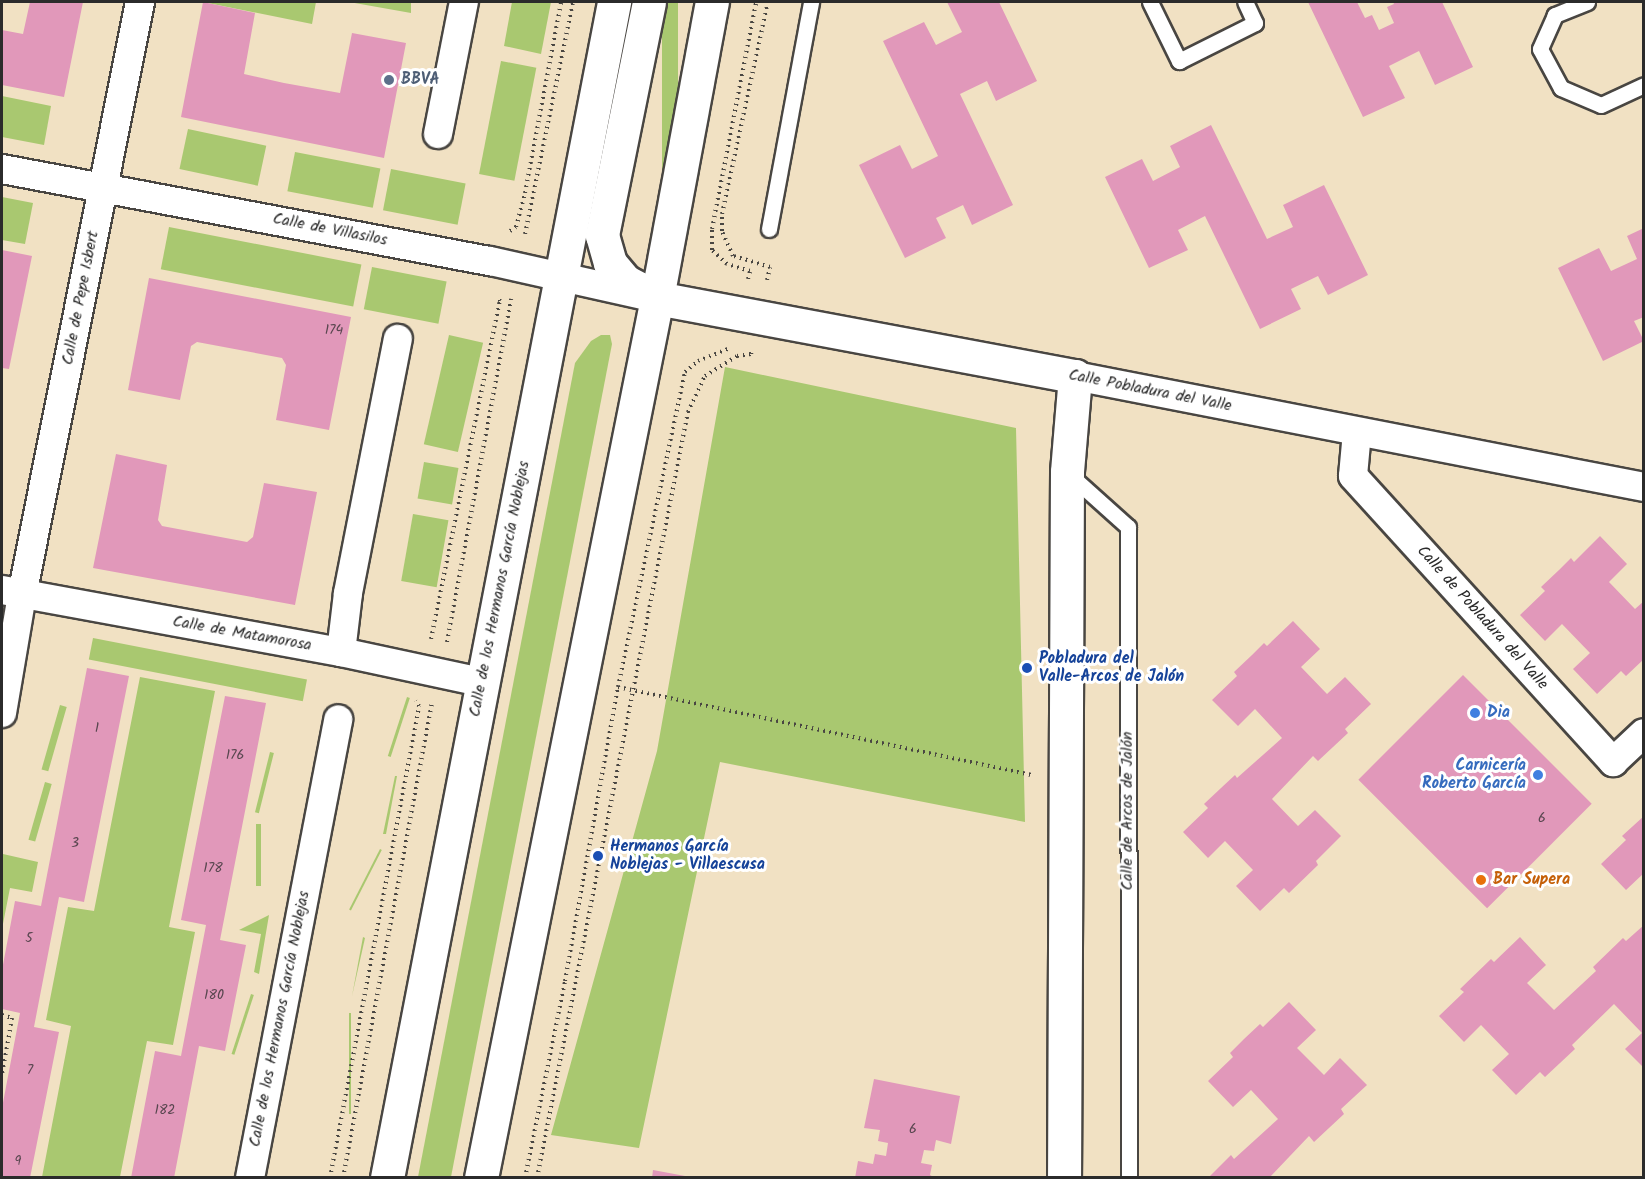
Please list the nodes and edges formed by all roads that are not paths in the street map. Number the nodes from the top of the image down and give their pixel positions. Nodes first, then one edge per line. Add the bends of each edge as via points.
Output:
1 (140, 2) edge
2 (464, 2) edge
3 (614, 2) edge
4 (649, 2) edge
5 (712, 2) edge
6 (811, 2) edge
7 (1150, 2) edge
8 (1245, 2) edge
9 (1587, 2) edge
10 (1644, 86) edge
11 (438, 134) dead end
12 (2, 169) edge
13 (104, 189) junction
14 (769, 229) dead end
15 (562, 277) junction
16 (657, 298) junction
17 (398, 339) dead end
18 (1074, 376) junction
19 (1357, 432) junction
20 (1066, 472) junction
21 (1644, 487) edge
22 (12, 593) edge
23 (341, 652) junction
24 (481, 682) junction
25 (2, 713) edge
26 (338, 719) dead end
27 (1644, 733) edge
28 (250, 1178) edge
29 (387, 1178) edge
30 (481, 1178) edge
31 (1064, 1178) edge
32 (1129, 1178) edge

1 - 13 street, Calle de Pepe Isbert
2 - 11 street
3 - 15 main road, Calle de los Hermanos García Noblejas
4 - 16 main road via 602,235 610,263 625,281
5 - 16 main road
6 - 14 lane
7 - 8 lane via 1179,61 1255,23
9 - 10 lane via 1555,15 1540,49 1561,88 1601,105
12 - 13 street, Calle de Villasilos
13 - 15 street, Calle de Villasilos
13 - 22 street, Calle de Pepe Isbert
15 - 16 street, Calle de Villasilos
15 - 24 main road, Calle de los Hermanos García Noblejas
16 - 18 main road, Calle Pobladura del Valle
16 - 30 main road
17 - 23 street via 348,593
18 - 19 street, Calle Pobladura del Valle
18 - 20 main road
19 - 21 street, Calle Pobladura del Valle
19 - 27 street, Calle de Pobladura del Valle via 1353,476 1612,762
20 - 31 main road
20 - 32 lane, Calle de Arcos de Jalón via 1128,526
22 - 23 street, Calle de Matamorosa
22 - 25 street, Calle de Pepe Isbert
23 - 24 street, Calle de Matamorosa
24 - 29 main road, Calle de los Hermanos García Noblejas
26 - 28 street, Calle de los Hermanos García Noblejas

